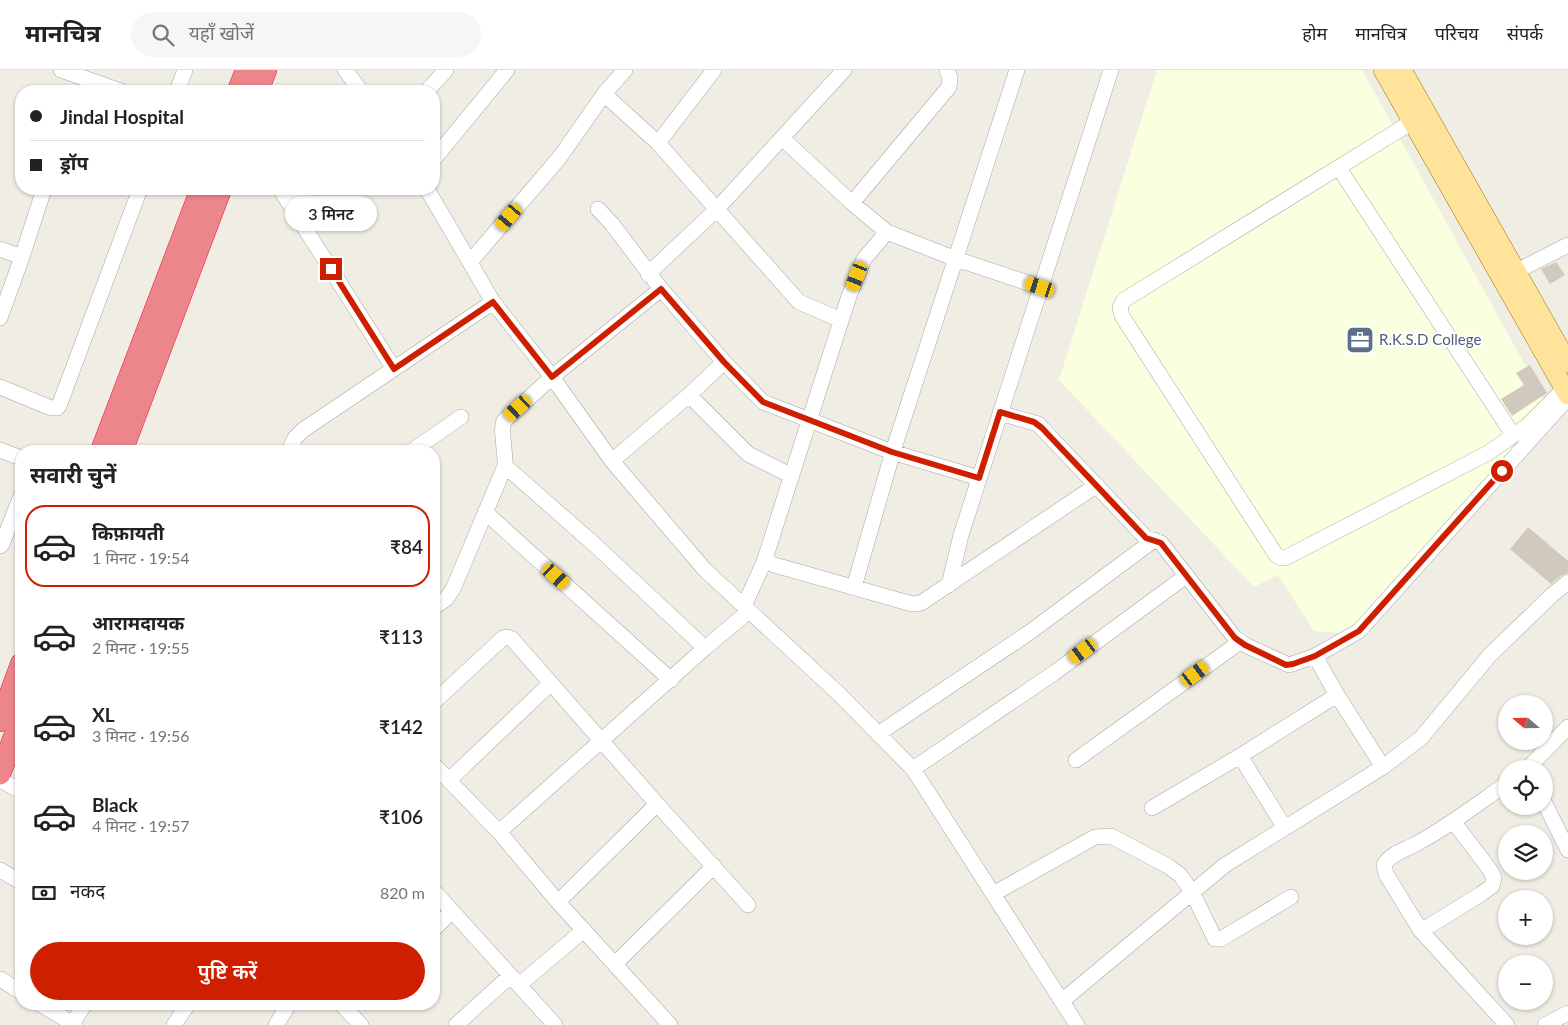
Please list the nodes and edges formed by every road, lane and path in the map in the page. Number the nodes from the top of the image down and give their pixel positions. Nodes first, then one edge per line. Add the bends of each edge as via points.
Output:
1 (61, 70) edge
2 (185, 70) edge
3 (246, 70) edge
4 (266, 70) edge
5 (345, 70) edge
6 (446, 70) edge
7 (507, 70) edge
8 (625, 70) edge
9 (714, 70) edge
10 (844, 70) edge
11 (947, 70) edge
12 (1017, 70) edge
13 (1111, 70) edge
14 (1383, 70) edge
15 (1402, 70) edge
16 (78, 84) edge
17 (179, 85) edge
18 (240, 85) edge
19 (260, 85) edge
20 (356, 85) edge
21 (433, 85) edge
22 (604, 94) junction
23 (1412, 122) junction
24 (783, 139) junction
25 (658, 142) junction
26 (440, 152) edge
27 (1339, 168) junction
28 (42, 195) edge
29 (138, 195) edge
30 (199, 195) edge
31 (219, 195) edge
32 (284, 195) edge
33 (430, 195) edge
34 (852, 203) junction
35 (717, 208) junction
36 (598, 209) dead end
37 (887, 232) junction
38 (1568, 246) edge
39 (0, 249) edge
40 (22, 257) junction
41 (956, 259) junction
42 (470, 262) junction
43 (648, 274) junction
44 (1509, 275) junction
45 (1040, 287) junction
46 (661, 289) junction
47 (493, 302) junction
48 (0, 318) edge
49 (841, 320) junction
50 (724, 362) junction
51 (1568, 363) edge
52 (394, 369) junction
53 (552, 377) junction
54 (0, 387) edge
55 (1567, 394) edge
56 (689, 395) junction
57 (1000, 412) junction
58 (461, 417) dead end
59 (810, 421) junction
60 (1513, 435) junction
61 (103, 445) edge
62 (124, 445) edge
63 (292, 445) edge
64 (421, 445) edge
65 (0, 450) edge
66 (892, 452) junction
67 (15, 456) edge
68 (612, 461) junction
69 (506, 466) junction
70 (792, 476) junction
71 (979, 478) junction
72 (1097, 485) junction
73 (15, 511) edge
74 (485, 512) junction
75 (1154, 540) junction
76 (0, 546) edge
77 (764, 562) junction
78 (1186, 576) junction
79 (1568, 582) edge
80 (949, 585) junction
81 (854, 587) junction
82 (440, 602) edge
83 (746, 608) junction
84 (1240, 642) junction
85 (705, 648) junction
86 (1315, 656) junction
87 (15, 680) edge
88 (671, 680) junction
89 (551, 683) junction
90 (1336, 695) junction
91 (440, 696) edge
92 (0, 721) edge
93 (1568, 727) edge
94 (15, 734) edge
95 (878, 734) junction
96 (602, 740) junction
97 (1240, 756) junction
98 (1076, 760) dead end
99 (1536, 760) edge
100 (1383, 767) junction
101 (913, 769) junction
102 (440, 771) edge
103 (0, 774) edge
104 (0, 780) edge
105 (449, 780) junction
106 (15, 788) edge
107 (1498, 790) edge
108 (657, 804) junction
109 (1152, 808) dead end
110 (1550, 815) edge
111 (1453, 821) junction
112 (1285, 828) junction
113 (499, 832) junction
114 (1568, 850) edge
115 (714, 866) junction
116 (0, 870) edge
117 (15, 879) edge
118 (1192, 892) junction
119 (993, 894) junction
120 (1291, 897) dead end
121 (440, 898) edge
122 (558, 902) junction
123 (748, 905) dead end
124 (452, 911) junction
125 (440, 922) edge
126 (584, 930) junction
127 (1421, 931) junction
128 (615, 964) junction
129 (0, 979) edge
130 (514, 981) junction
131 (15, 988) edge
132 (1062, 1001) junction
133 (50, 1010) edge
134 (81, 1010) edge
135 (184, 1010) edge
136 (285, 1010) edge
137 (352, 1010) edge
138 (1568, 1013) edge
139 (73, 1024) edge
140 (174, 1025) edge
141 (276, 1025) edge
142 (361, 1025) edge
143 (456, 1025) edge
144 (555, 1025) edge
145 (670, 1025) edge
146 (1077, 1025) edge
147 (1507, 1025) edge
148 (1545, 1025) edge

1 - 16 street
2 - 17 street
3 - 18 highway
4 - 19 highway
5 - 20 street
6 - 21 street
7 - 26 street
8 - 22 street
9 - 25 street
10 - 24 street
11 - 34 street via 949,87
12 - 41 street
13 - 45 street
14 - 23 main road
15 - 44 main road
22 - 25 street
22 - 42 street via 560,157
23 - 27 street
23 - 44 main road
24 - 34 street
24 - 35 street
25 - 35 street
27 - 60 street
27 - 60 street via 1124,300 1120,306 1122,316 1271,547 1278,557 1285,558 1488,453
28 - 40 street
29 - 54 street via 59,406 51,408
30 - 61 highway
31 - 62 highway
32 - 52 street
33 - 42 street
34 - 37 street
35 - 43 street
35 - 49 street via 799,302
36 - 43 street
37 - 41 street
37 - 49 street via 864,259
38 - 44 street
39 - 40 street
40 - 48 street
41 - 45 street
41 - 66 street
42 - 47 street
43 - 46 street
44 - 51 main road
44 - 55 main road
45 - 57 street
46 - 50 street
46 - 53 street
47 - 52 street
47 - 53 street
49 - 59 street
50 - 56 street
50 - 59 street via 763,402
52 - 63 street via 303,430
53 - 68 street
53 - 69 street via 502,425
55 - 60 street
55 - 86 street via 1359,631
56 - 68 street
56 - 70 street via 748,454
57 - 71 street
57 - 72 street via 1038,424
58 - 64 street
59 - 66 street
59 - 70 street
65 - 67 street
66 - 71 street
66 - 81 street
68 - 83 street via 704,570
69 - 74 street
69 - 85 street via 596,544
70 - 77 street
71 - 80 street via 960,534
72 - 75 street via 1146,538
72 - 80 street
73 - 76 street
74 - 82 street via 453,589 446,600
74 - 88 street
75 - 78 street via 1161,543
75 - 95 street via 1030,632
77 - 81 street
77 - 83 street
78 - 84 street
78 - 101 street
79 - 100 street via 1490,655 1421,738
80 - 81 street via 921,604
83 - 85 street
83 - 95 street
84 - 86 street via 1286,665
84 - 98 street
85 - 88 street
86 - 90 street
87 - 92 highway
88 - 96 street
89 - 91 street via 507,637
89 - 96 street
89 - 105 street
90 - 97 street
90 - 100 street
93 - 99 street
94 - 103 highway
95 - 101 street
96 - 108 street
96 - 113 street
97 - 109 street
97 - 112 street
100 - 112 street
101 - 119 street
102 - 105 street
104 - 106 street
105 - 113 street
107 - 111 street
108 - 115 street
108 - 122 street
110 - 114 street
111 - 127 street via 1392,856 1384,865 1386,874
111 - 127 street via 1490,870 1494,878 1492,886
112 - 118 street via 1225,865
113 - 122 street
115 - 123 street
115 - 128 street
116 - 117 street
118 - 119 street via 1175,870 1105,835 1095,837
118 - 120 street via 1213,937 1218,940
118 - 132 street
119 - 132 street
121 - 124 street
122 - 126 street
124 - 125 street
124 - 130 street
126 - 128 street
126 - 130 street
127 - 147 street
128 - 145 street
129 - 131 street
130 - 143 street
130 - 144 street
132 - 146 street
133 - 139 street
134 - 139 street
135 - 140 street
136 - 141 street
137 - 142 street
138 - 148 street

